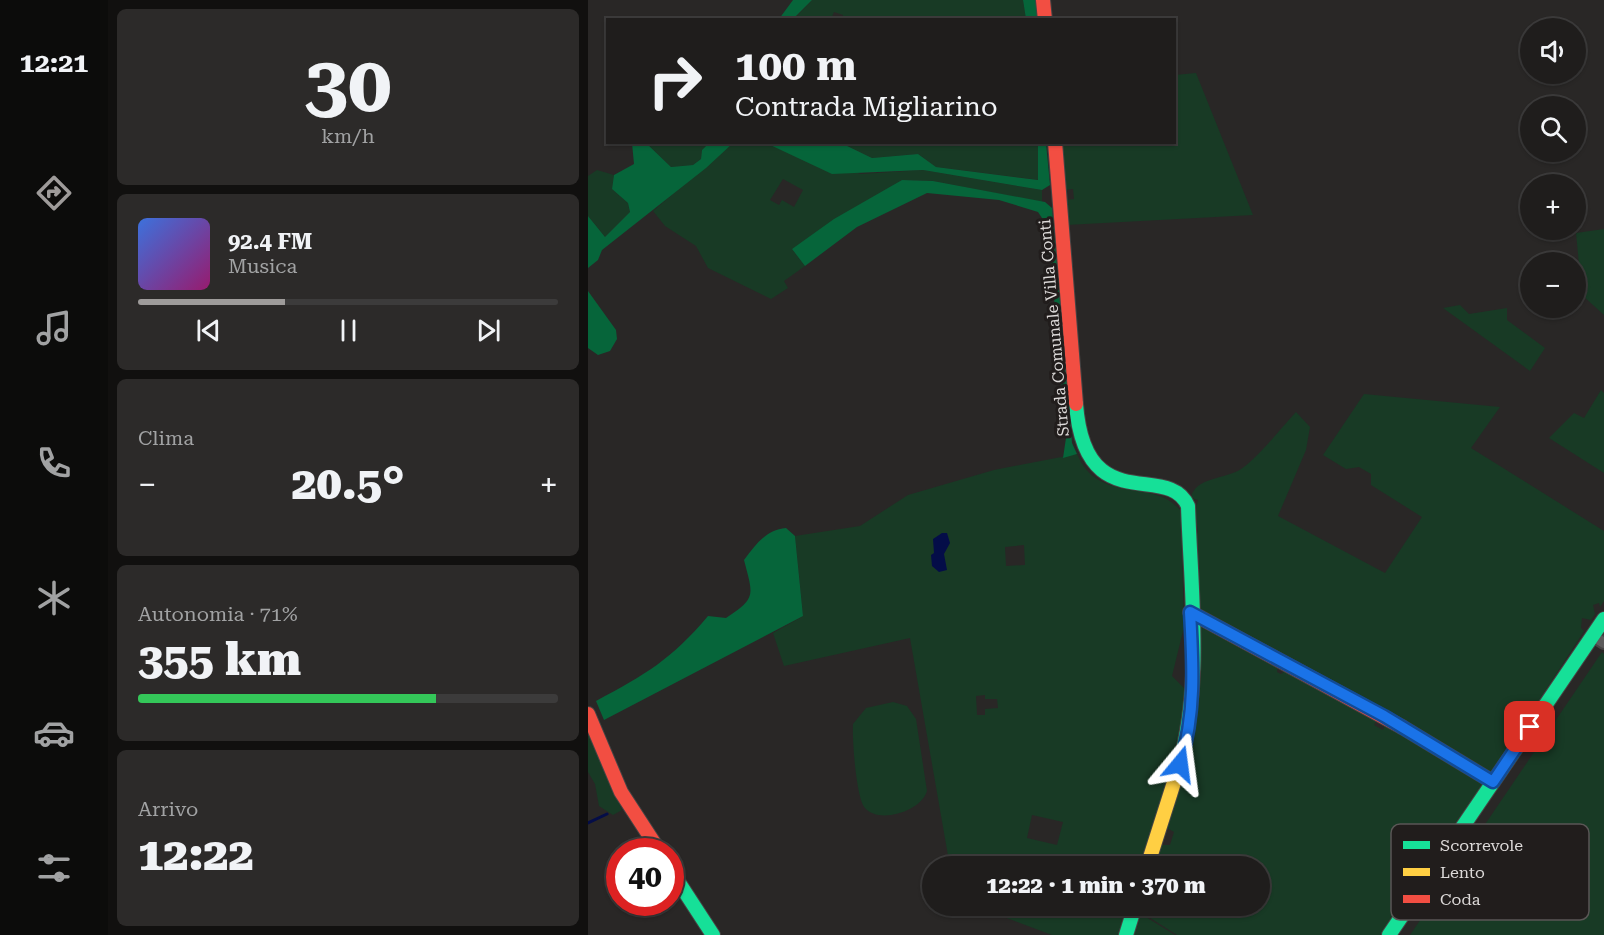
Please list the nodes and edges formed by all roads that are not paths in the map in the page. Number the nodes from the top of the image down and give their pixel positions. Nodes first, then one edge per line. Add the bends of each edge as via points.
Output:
1 (1043, 0) edge
2 (1045, 18) edge
3 (1054, 144) edge
4 (1190, 612) junction
5 (1604, 619) edge
6 (1598, 639) edge
7 (588, 714) edge
8 (1493, 782) junction
9 (1464, 824) edge
10 (651, 838) edge
11 (1150, 856) edge
12 (684, 889) edge
13 (1132, 916) edge
14 (1399, 920) edge
15 (714, 935) edge
16 (1126, 935) edge
17 (1389, 935) edge

1 - 2 street
3 - 4 street, Strada Comunale Villa Conti via 1082,445 1091,463 1107,475 1171,491 1185,499
4 - 8 street via 1384,716
4 - 11 street, Strada Comunale Villa Conti via 1194,668 1187,741
5 - 6 street
6 - 8 street
7 - 10 street via 621,792
8 - 9 street
12 - 15 street
13 - 16 street
14 - 17 street

